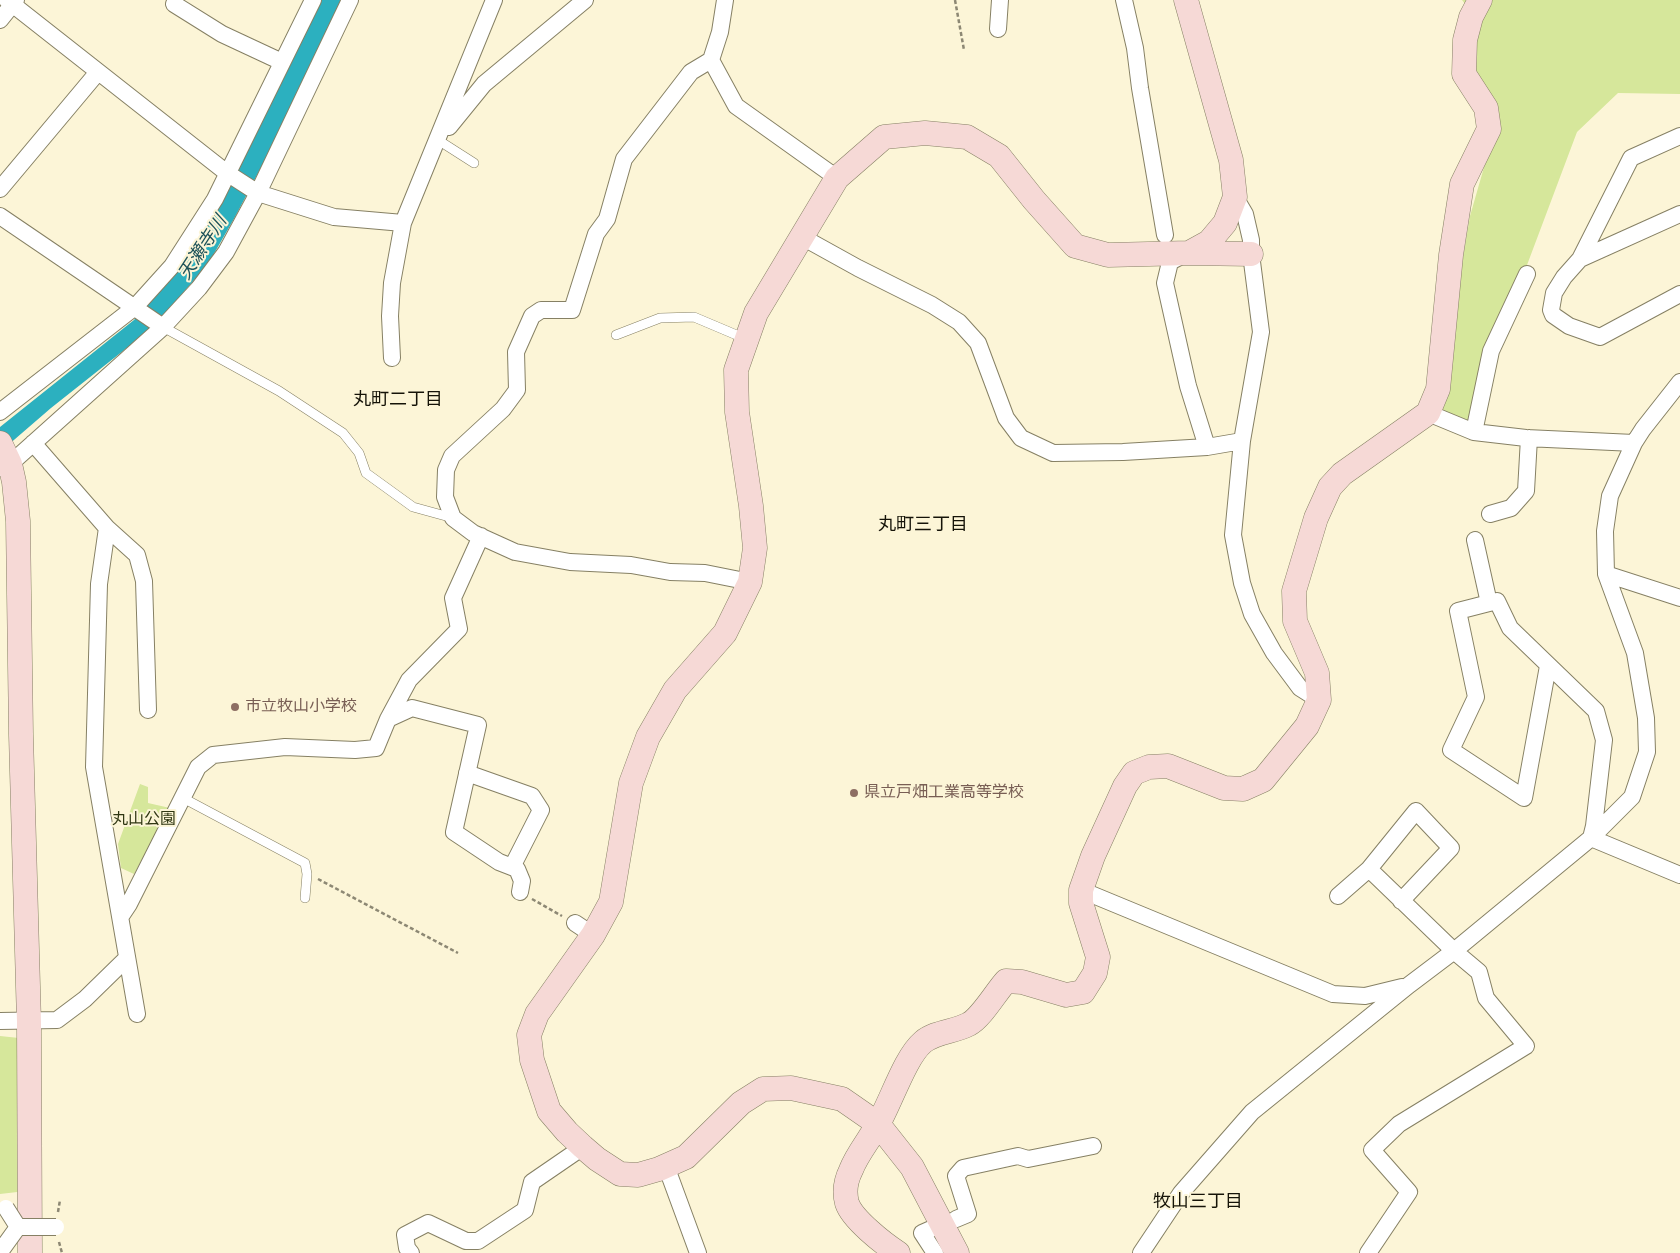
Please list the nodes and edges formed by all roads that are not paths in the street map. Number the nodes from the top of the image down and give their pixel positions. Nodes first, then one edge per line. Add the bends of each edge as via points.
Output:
1 (313, 0) edge
2 (350, 0) edge
3 (494, 0) edge
4 (584, 0) edge
5 (725, 0) edge
6 (1000, 0) edge
7 (1124, 0) edge
8 (1186, 0) edge
9 (1480, 0) edge
10 (11, 1) edge
11 (173, 1) edge
12 (0, 20) edge
13 (998, 29) dead end
14 (710, 60) junction
15 (282, 62) junction
16 (98, 72) junction
17 (1680, 136) edge
18 (438, 140) junction
19 (474, 163) dead end
20 (227, 173) junction
21 (837, 178) junction
22 (0, 189) edge
23 (258, 193) junction
24 (1235, 197) junction
25 (1680, 214) edge
26 (0, 216) edge
27 (403, 223) junction
28 (1165, 235) dead end
29 (802, 237) junction
30 (1189, 252) junction
31 (1251, 254) junction
32 (1580, 259) junction
33 (1528, 274) dead end
34 (1680, 294) edge
35 (135, 307) junction
36 (163, 327) junction
37 (616, 335) dead end
38 (747, 339) junction
39 (392, 358) dead end
40 (1680, 382) edge
41 (0, 412) edge
42 (1428, 413) junction
43 (1474, 432) junction
44 (1529, 438) junction
45 (1242, 441) junction
46 (33, 443) junction
47 (1634, 443) junction
48 (1207, 447) junction
49 (4, 458) edge
50 (1490, 514) dead end
51 (453, 518) junction
52 (107, 528) junction
53 (481, 536) junction
54 (1475, 540) dead end
55 (1606, 574) junction
56 (750, 582) junction
57 (1680, 598) edge
58 (1489, 603) junction
59 (1548, 666) junction
60 (1319, 700) junction
61 (148, 710) dead end
62 (388, 719) junction
63 (467, 773) junction
64 (183, 798) junction
65 (1591, 838) junction
66 (512, 867) junction
67 (1368, 869) junction
68 (1680, 875) edge
69 (1081, 890) junction
70 (520, 892) road end
71 (1338, 896) dead end
72 (305, 898) dead end
73 (1401, 901) junction
74 (121, 916) junction
75 (1454, 952) junction
76 (127, 958) junction
77 (1409, 985) junction
78 (137, 1014) dead end
79 (0, 1021) edge
80 (29, 1022) junction
81 (878, 1124) junction
82 (1093, 1146) dead end
83 (583, 1147) junction
84 (666, 1166) junction
85 (30, 1203) junction
86 (3, 1209) edge
87 (956, 1219) dead end
88 (18, 1227) junction
89 (56, 1227) dead end
90 (931, 1229) dead end
91 (0, 1252) edge
92 (30, 1253) edge
93 (411, 1253) edge
94 (698, 1253) edge
95 (898, 1253) edge
96 (935, 1253) edge
97 (957, 1253) edge
98 (1141, 1253) edge
99 (1368, 1253) edge

1 - 15 street
2 - 23 street
3 - 18 street
4 - 18 street via 484,84
5 - 14 street via 720,32
6 - 13 street
7 - 28 street via 1135,48
8 - 24 street via 1231,160
9 - 42 street via 1465,40 1464,74 1486,108 1490,128 1462,184 1451,255 1438,389
10 - 12 street
10 - 16 street
11 - 15 street via 222,34
14 - 21 street via 736,106
14 - 51 street via 690,72 624,159 607,219 596,234 572,310 541,310 532,316 516,352 517,390 503,410 452,456 446,470 445,497
15 - 20 street
16 - 20 street
16 - 22 street
17 - 32 street via 1632,158
18 - 19 lane
18 - 27 street
20 - 23 street
20 - 35 street via 172,266
21 - 29 street
21 - 30 street via 884,137 925,133 967,137 999,156 1075,246 1108,255
23 - 27 street via 334,218
23 - 36 street via 226,252
24 - 30 street via 1225,223 1209,242
24 - 31 street via 1245,214
25 - 32 street
26 - 35 street
27 - 39 street via 392,283
29 - 38 street via 756,313
29 - 48 street via 959,322 978,343 1006,418 1021,438 1053,453
30 - 31 street
30 - 48 street via 1170,262 1165,284 1188,386
31 - 45 street via 1262,332
32 - 34 street via 1554,293 1551,310 1569,326 1600,337
33 - 43 street via 1491,351
35 - 36 street
35 - 41 street
36 - 46 street
36 - 51 lane via 280,391 343,433 359,453 366,473 413,507
37 - 38 lane via 660,318 694,317
38 - 56 street via 736,370 736,412 755,548
40 - 47 street
42 - 43 street
42 - 60 street via 1342,474 1330,487 1316,518 1294,591 1296,621 1317,673
43 - 44 street
44 - 47 street
44 - 50 street via 1526,491 1512,508
45 - 48 street
45 - 60 street via 1233,535 1242,583 1252,614 1274,653 1300,688
46 - 49 street
46 - 52 street
47 - 55 street via 1610,496 1605,531
49 - 80 street via 14,482 18,521
51 - 53 street
52 - 61 street via 137,556 144,581
52 - 74 street via 99,584 94,767
53 - 56 street via 515,552 570,562 705,573
53 - 62 street via 452,598 459,629 409,680
54 - 58 street
55 - 57 street
55 - 65 street via 1635,654 1646,718 1646,752 1632,797
56 - 83 street via 725,633 675,690 648,737 631,783 611,902 584,929 537,1014 529,1035 532,1060 549,1111
58 - 59 street via 1497,601 1510,628
58 - 59 street via 1458,611 1476,697 1451,750 1524,798
59 - 65 street via 1596,711 1604,740
60 - 69 street via 1307,726 1263,780 1242,789 1224,788 1168,766 1149,767 1134,773 1093,856
62 - 63 street via 412,708 478,725
62 - 64 street via 376,748 285,747 213,755 198,767
63 - 66 street via 454,832
63 - 66 street via 532,796 541,810
64 - 72 lane via 305,863
64 - 74 street
65 - 68 street
65 - 75 street
66 - 70 street via 517,869 522,882
67 - 71 street
67 - 73 street
67 - 73 street via 1416,811 1451,848
69 - 77 street via 1333,994 1365,996
69 - 81 street via 1081,903 1098,957 1095,973 1083,992 1066,995 1022,982 1006,981 977,1018 924,1041 911,1056
73 - 75 street
74 - 76 street
75 - 77 street
75 - 99 street via 1479,972 1486,998 1526,1046 1399,1124 1372,1150 1408,1192
76 - 78 street
76 - 80 street via 85,999 57,1020
77 - 98 street via 1252,1112 1181,1193
79 - 80 street
80 - 85 street
81 - 84 street via 842,1099 791,1088 763,1089 741,1104 686,1157
81 - 95 street via 851,1169 845,1187 847,1204 861,1223
81 - 97 street via 912,1167
82 - 87 street via 1028,1159 1018,1156 963,1168 956,1176 968,1214
83 - 84 street via 620,1174 638,1175
83 - 93 street via 532,1182 525,1210 478,1241 466,1241 428,1223 404,1235
84 - 94 street
85 - 86 street
85 - 92 street
86 - 88 street, bridge
88 - 89 street, bridge
88 - 91 street, bridge
90 - 96 street via 922,1233

